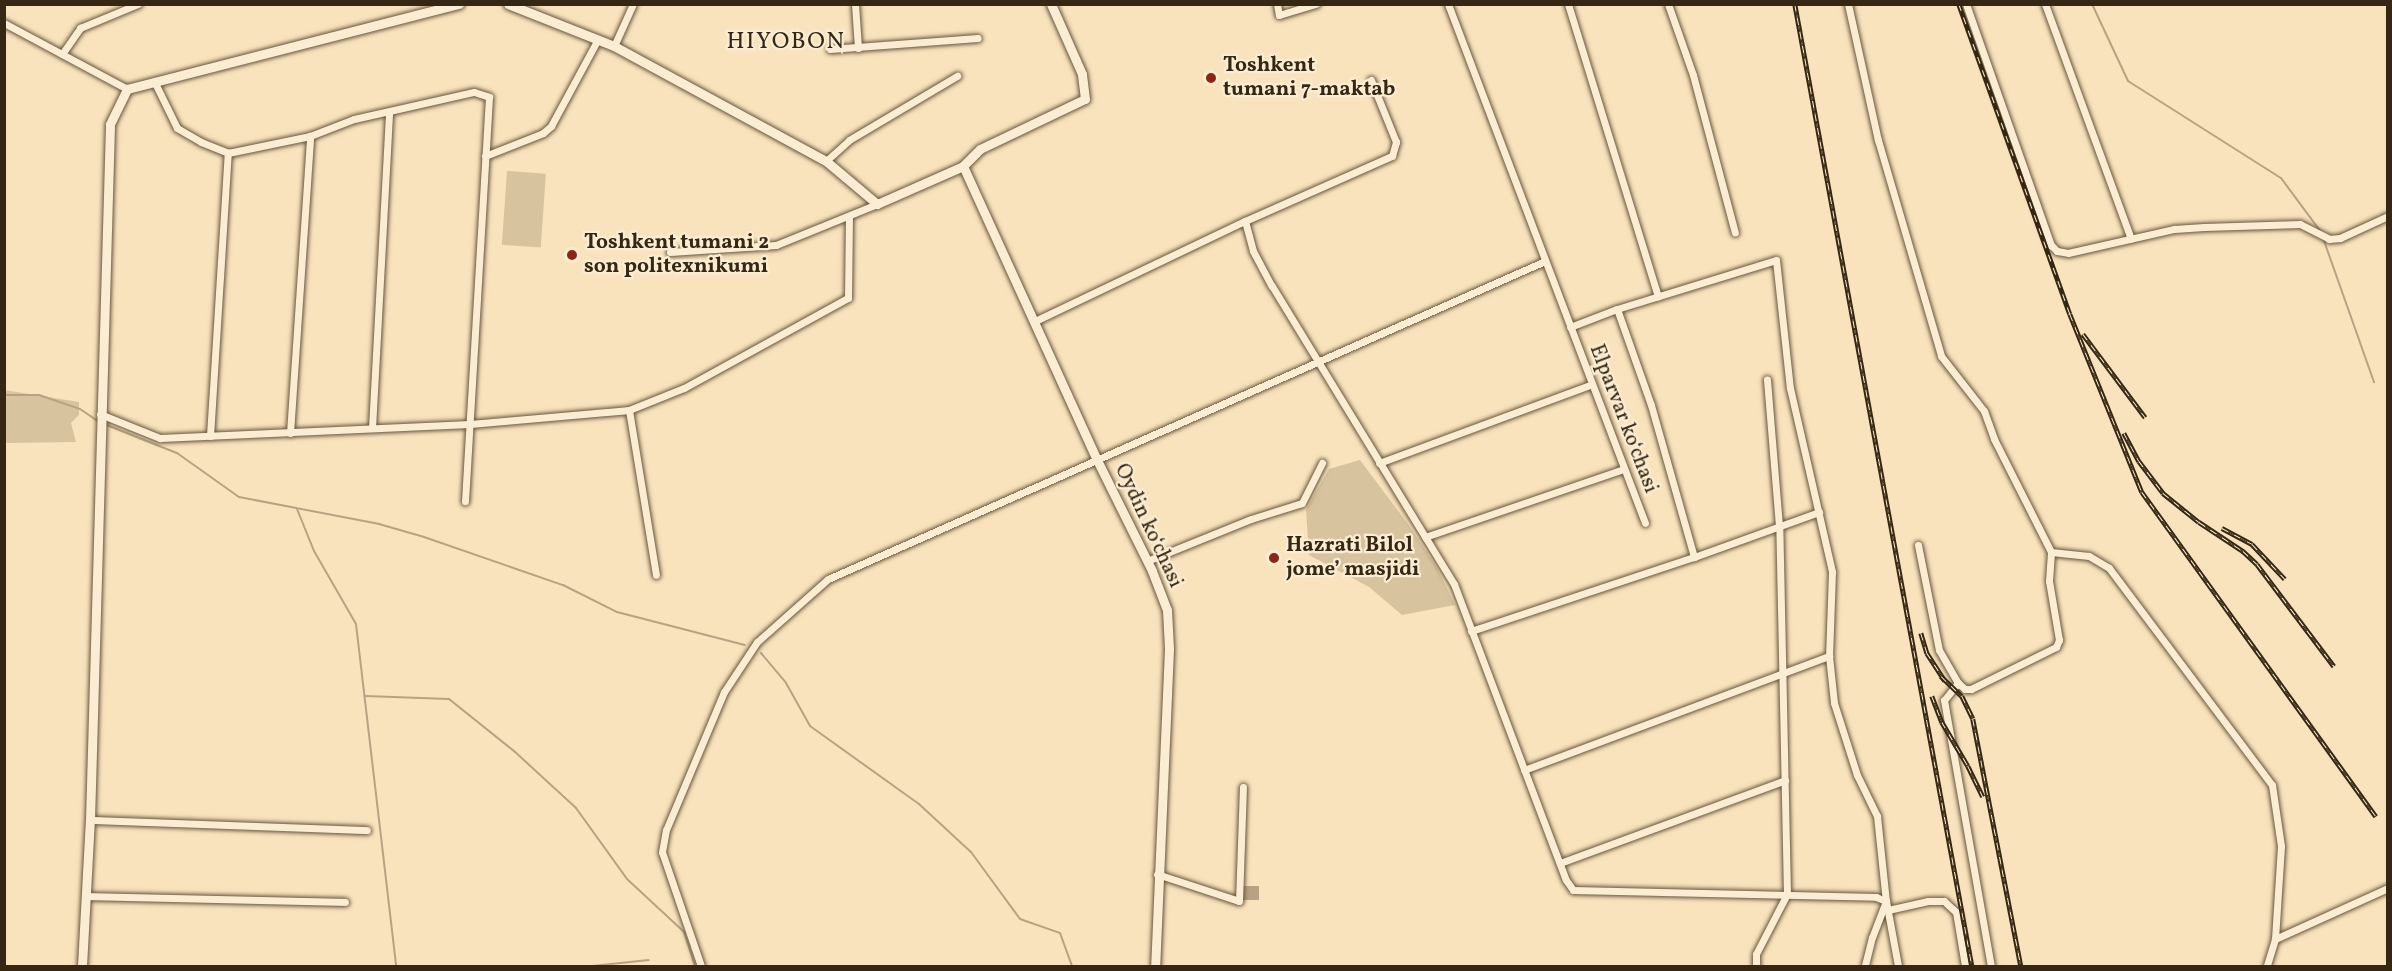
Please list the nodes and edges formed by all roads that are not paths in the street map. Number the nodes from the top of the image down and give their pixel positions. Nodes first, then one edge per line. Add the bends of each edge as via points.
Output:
1 (138, 4) edge
2 (459, 4) edge
3 (508, 4) edge
4 (633, 4) edge
5 (855, 4) edge
6 (1051, 4) edge
7 (1277, 4) edge
8 (1316, 4) edge
9 (1449, 4) edge
10 (1568, 4) edge
11 (1668, 4) edge
12 (1848, 4) edge
13 (1966, 4) edge
14 (2045, 4) edge
15 (4, 23) edge
16 (978, 38) dead end
17 (598, 39) junction
18 (614, 46) junction
19 (858, 48) junction
20 (830, 50) dead end
21 (62, 54) junction
22 (957, 76) dead end
23 (1371, 80) dead end
24 (155, 83) junction
25 (127, 89) junction
26 (389, 112) junction
27 (310, 136) junction
28 (228, 153) junction
29 (485, 156) junction
30 (826, 161) junction
31 (963, 166) junction
32 (877, 204) junction
33 (849, 216) junction
34 (2388, 216) edge
35 (1245, 221) junction
36 (1735, 233) dead end
37 (2131, 239) junction
38 (670, 252) dead end
39 (1545, 261) junction
40 (1658, 296) junction
41 (1617, 309) junction
42 (1035, 321) junction
43 (1570, 327) junction
44 (1317, 361) junction
45 (1767, 379) dead end
46 (1592, 384) junction
47 (629, 410) junction
48 (100, 420) junction
49 (470, 424) junction
50 (372, 428) junction
51 (290, 433) junction
52 (210, 436) junction
53 (1096, 458) junction
54 (1322, 463) dead end
55 (1379, 463) junction
56 (1624, 469) junction
57 (465, 501) dead end
58 (1818, 512) junction
59 (1645, 523) dead end
60 (1779, 526) junction
61 (1425, 537) junction
62 (1918, 545) dead end
63 (2051, 552) junction
64 (1694, 557) junction
65 (1147, 561) junction
66 (656, 575) dead end
67 (1471, 631) junction
68 (1830, 656) junction
69 (1782, 673) junction
70 (1958, 683) junction
71 (1524, 770) junction
72 (1785, 780) junction
73 (1243, 787) dead end
74 (90, 820) junction
75 (367, 830) dead end
76 (1560, 863) junction
77 (1157, 874) junction
78 (2388, 888) edge
79 (1787, 894) junction
80 (87, 896) junction
81 (1886, 901) junction
82 (345, 902) dead end
83 (1888, 910) junction
84 (2275, 939) junction
85 (82, 966) edge
86 (701, 966) edge
87 (1155, 966) edge
88 (1756, 966) edge
89 (1865, 966) edge
90 (1898, 966) edge
91 (1965, 966) edge
92 (1991, 966) edge
93 (2267, 966) edge

1 - 21 street via 80,28
2 - 24 street
3 - 17 street
4 - 18 street
5 - 19 street
6 - 31 street via 1082,74 1084,99 980,149
7 - 8 street via 1279,15
9 - 39 street, Elparvar ko‘chasi
10 - 40 street
11 - 36 street via 1692,75
12 - 63 street via 1878,140 1941,356 1984,411
13 - 37 street via 2051,245 2056,251 2068,253
14 - 37 street
15 - 21 street
16 - 19 street
17 - 18 street
17 - 29 street via 551,126 543,133
18 - 30 street
19 - 20 street
21 - 25 street
22 - 30 street via 849,140
23 - 35 street via 1396,142 1392,156
24 - 25 street
24 - 28 street via 177,128
25 - 48 street via 110,124
26 - 27 street
26 - 29 street via 474,92 489,98
26 - 50 street
27 - 28 street
27 - 51 street
28 - 52 street
29 - 49 street
30 - 32 street
31 - 32 street
31 - 42 street, Oydin ko‘chasi
32 - 33 street
33 - 38 street via 776,245
33 - 47 street via 848,298 684,388
34 - 37 street via 2340,238 2329,239 2300,224 2184,228
35 - 42 street
35 - 44 street via 1256,257
39 - 43 street, Elparvar ko‘chasi
39 - 44 street
40 - 41 street
40 - 58 street via 1776,260 1790,388
41 - 43 street
41 - 64 street via 1651,405
42 - 53 street, Oydin ko‘chasi
43 - 46 street, Elparvar ko‘chasi
44 - 53 street
44 - 55 street
45 - 60 street
46 - 55 street
46 - 56 street, Elparvar ko‘chasi
47 - 49 street
47 - 66 street
48 - 52 street via 160,438
48 - 74 street
49 - 50 street
49 - 57 street
50 - 51 street
51 - 52 street
53 - 65 street, Oydin ko‘chasi
53 - 86 street via 828,579 757,642 724,692 666,830 662,852
54 - 65 street via 1302,503
55 - 61 street
56 - 59 street, Elparvar ko‘chasi
56 - 61 street
58 - 60 street
58 - 68 street via 1832,572
60 - 64 street
60 - 69 street
61 - 67 street via 1454,584
62 - 70 street via 1939,650
63 - 70 street via 2049,581 2059,640 2056,648 1971,689
63 - 84 street via 2089,556 2109,568 2272,785 2281,846
64 - 67 street
65 - 77 street, Oydin ko‘chasi via 1164,600 1170,629
67 - 71 street
68 - 69 street
68 - 81 street via 1834,704 1857,775 1877,816
69 - 71 street
69 - 72 street
70 - 92 street via 1944,700
71 - 76 street
72 - 76 street
72 - 79 street
73 - 77 street via 1239,901
74 - 75 street
74 - 80 street
76 - 79 street via 1573,890
77 - 87 street, Oydin ko‘chasi
78 - 84 street
79 - 81 street via 1876,897
79 - 88 street via 1756,954
80 - 82 street
80 - 85 street
81 - 83 street
81 - 89 street
83 - 90 street
83 - 91 street via 1944,901 1956,912
84 - 93 street

